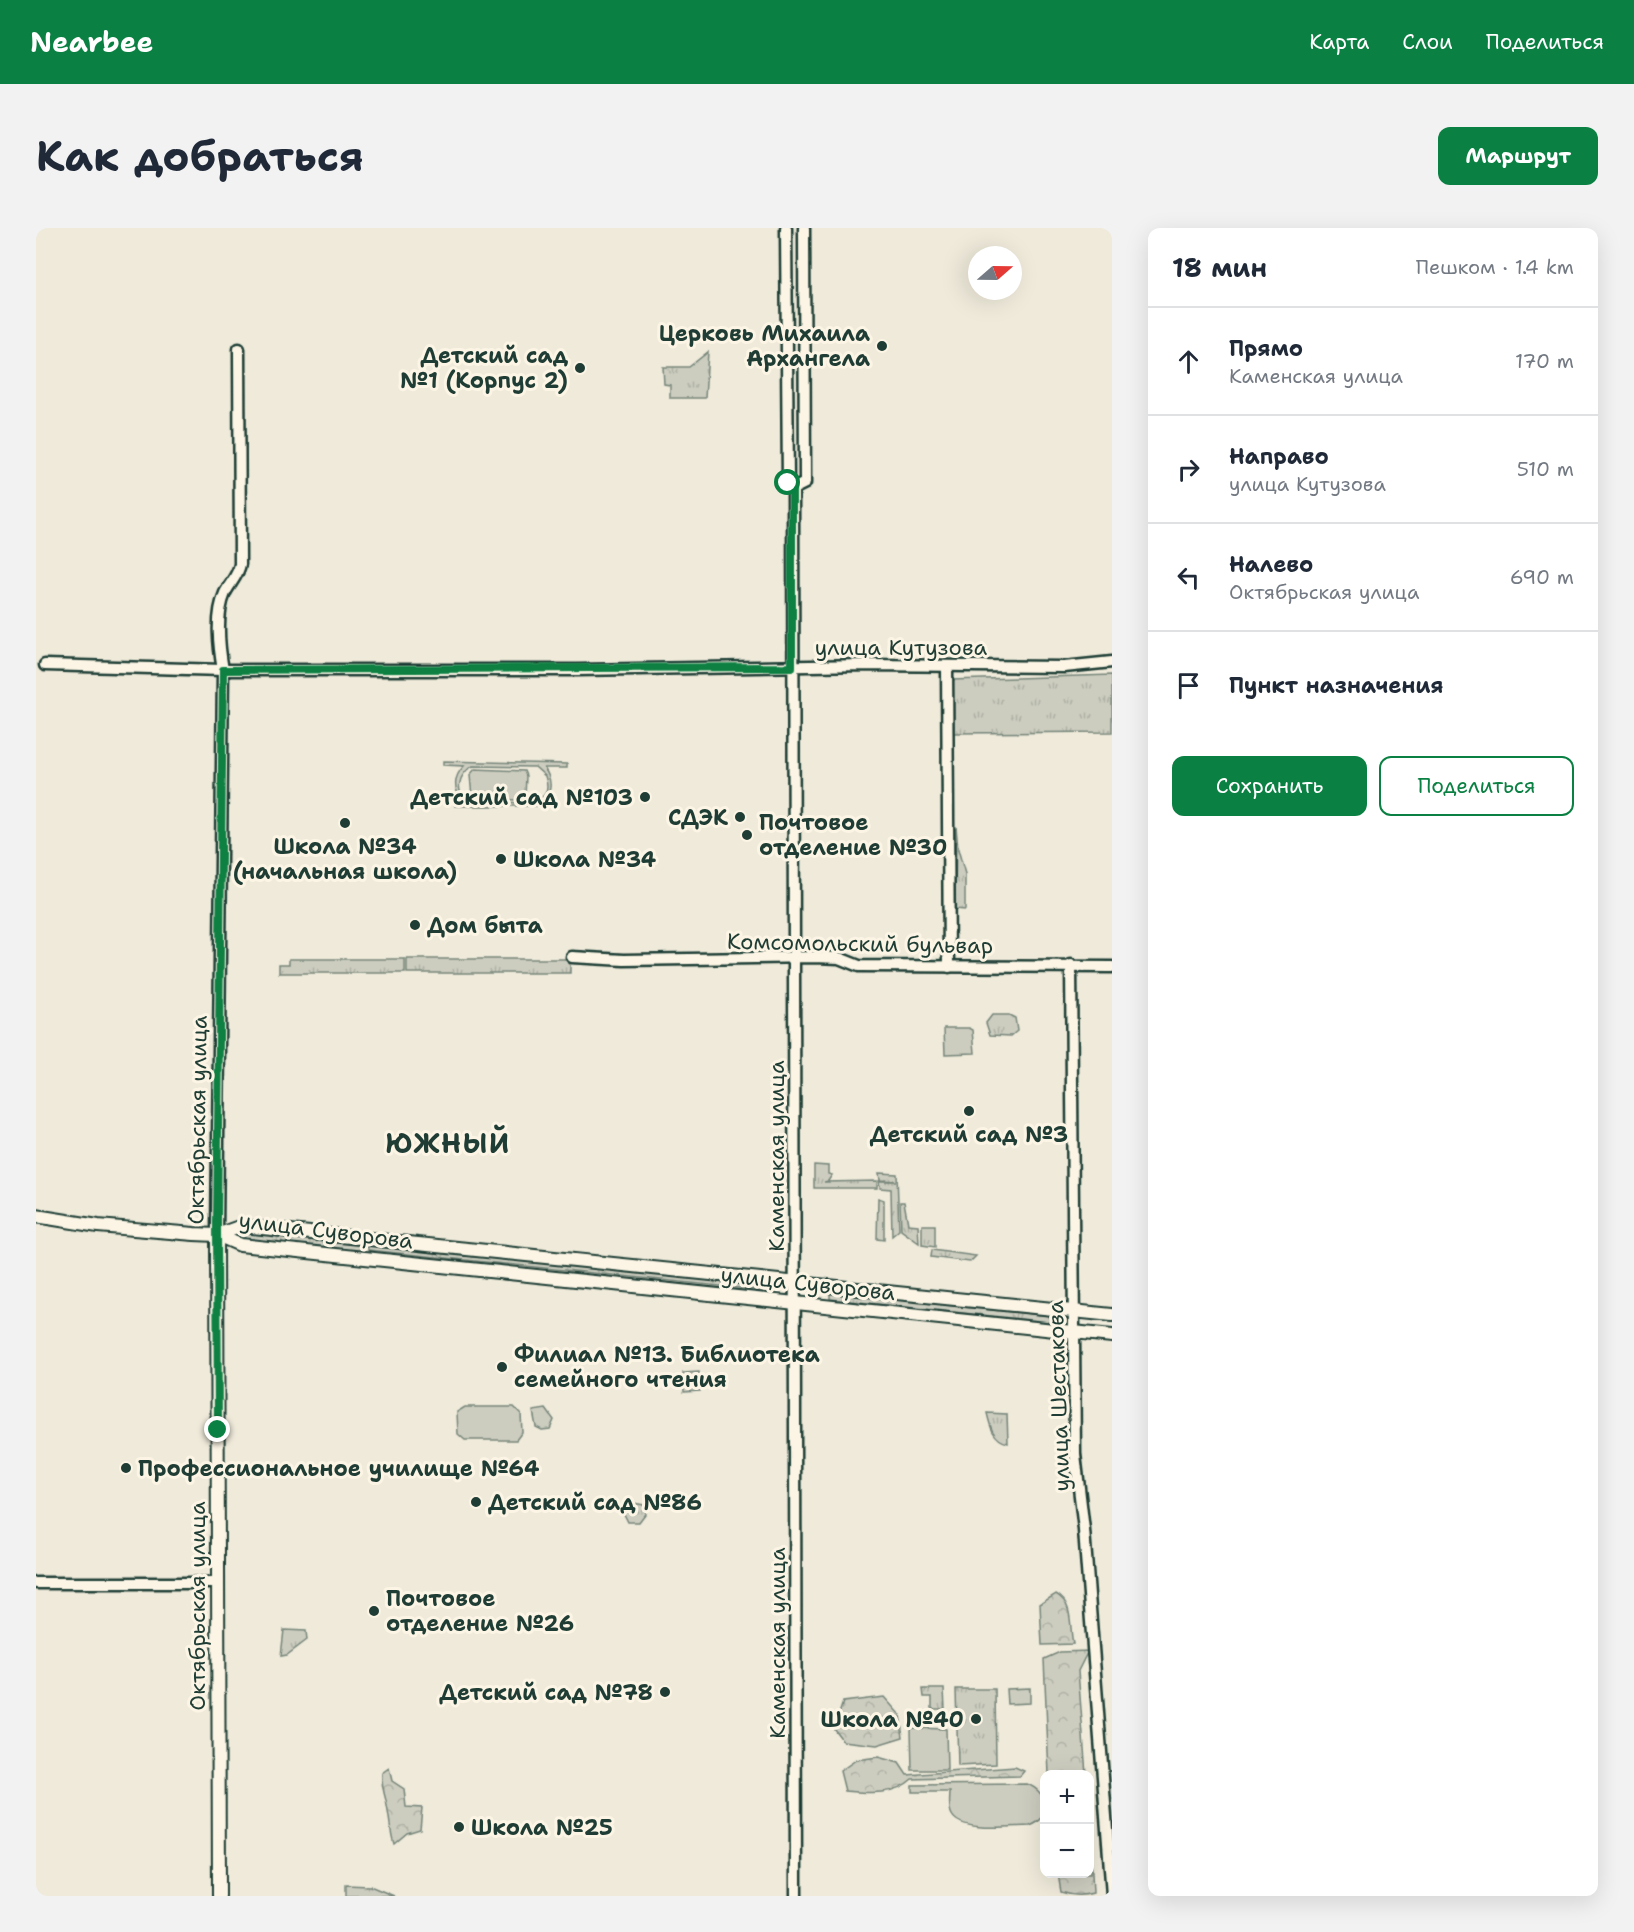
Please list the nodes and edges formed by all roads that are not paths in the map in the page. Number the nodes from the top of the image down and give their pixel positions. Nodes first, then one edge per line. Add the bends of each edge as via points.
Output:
1 (786, 228) edge
2 (804, 228) edge
3 (239, 349) dead end
4 (792, 489) junction
5 (1112, 662) edge
6 (45, 665) dead end
7 (947, 666) junction
8 (792, 667) junction
9 (223, 670) junction
10 (572, 957) dead end
11 (794, 957) junction
12 (1071, 965) junction
13 (949, 967) junction
14 (1112, 967) edge
15 (36, 1216) edge
16 (217, 1235) junction
17 (795, 1283) junction
18 (795, 1304) junction
19 (1074, 1312) junction
20 (1112, 1315) edge
21 (1074, 1332) junction
22 (1112, 1336) edge
23 (36, 1583) edge
24 (218, 1583) junction
25 (1112, 1895) edge
26 (219, 1896) edge
27 (796, 1896) edge

1 - 4 street, Каменская улица via 788,483
2 - 4 street via 805,483
3 - 9 street, Октябрьская улица via 240,564 221,605
4 - 8 street, Каменская улица
5 - 7 street, улица Кутузова via 1064,667
6 - 9 street, улица Кутузова
7 - 8 street, улица Кутузова
7 - 13 street
8 - 9 street, улица Кутузова
8 - 11 street, Каменская улица
9 - 16 street, Октябрьская улица
10 - 11 street, Комсомольский бульвар
11 - 13 street, Комсомольский бульвар via 839,958 859,966
11 - 17 street, Каменская улица
12 - 13 street, Комсомольский бульвар
12 - 14 street, Комсомольский бульвар
12 - 19 street, улица Шестакова
15 - 16 main road via 98,1226
16 - 17 main road, улица Суворова via 242,1226
16 - 18 main road, улица Суворова via 240,1245
16 - 24 main road, Октябрьская улица
17 - 18 street, Каменская улица
17 - 19 main road, улица Суворова
18 - 21 main road, улица Суворова
18 - 27 street, Каменская улица
19 - 20 main road, улица Суворова
19 - 21 street, улица Шестакова
21 - 22 main road, улица Суворова
21 - 25 street, улица Шестакова via 1075,1454
23 - 24 street
24 - 26 main road, Октябрьская улица

